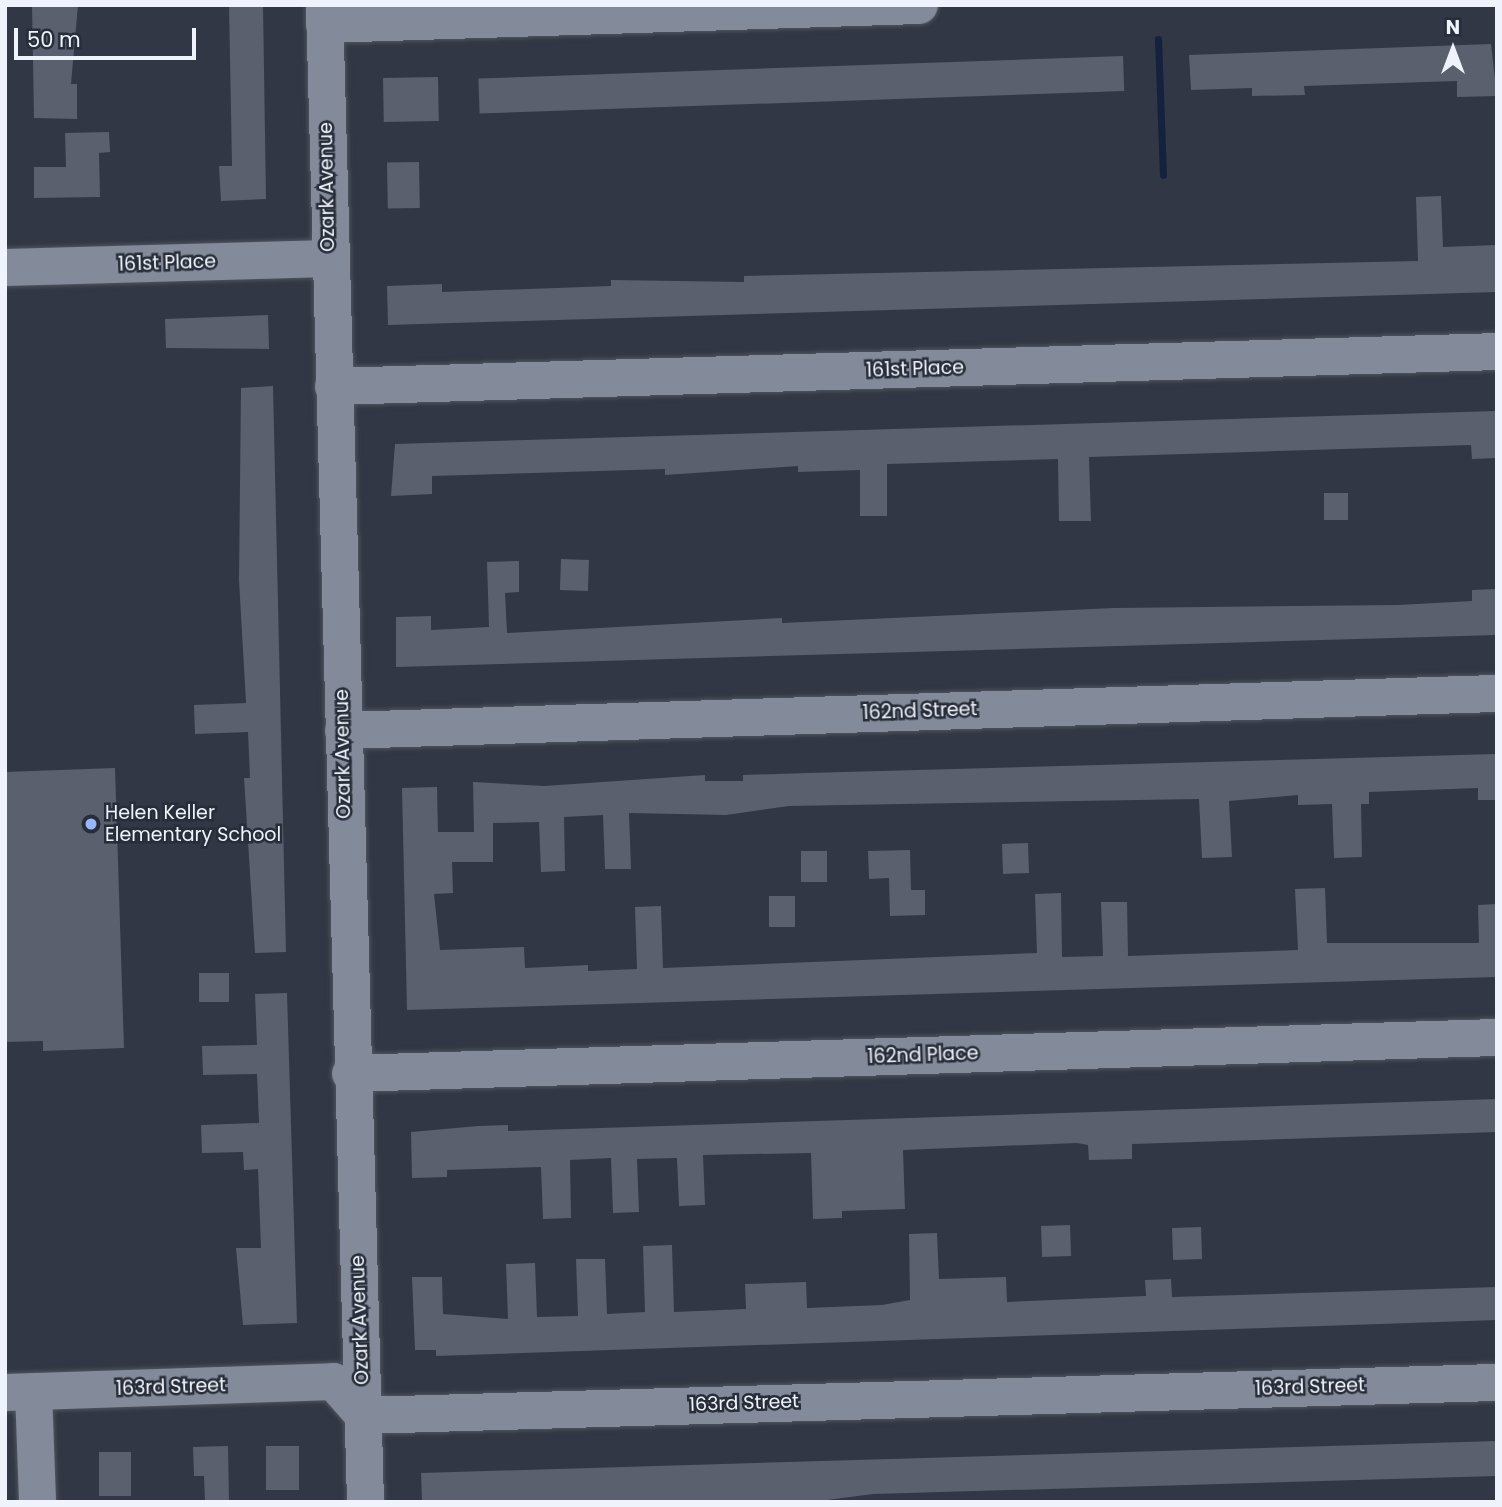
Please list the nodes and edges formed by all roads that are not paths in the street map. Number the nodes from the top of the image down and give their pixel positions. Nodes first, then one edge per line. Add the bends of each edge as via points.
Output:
1 (919, 5) edge
2 (324, 15) edge
3 (328, 258) junction
4 (5, 267) edge
5 (1497, 351) edge
6 (334, 386) junction
7 (1497, 692) edge
8 (343, 730) junction
9 (1497, 1037) edge
10 (350, 1073) junction
11 (1497, 1382) edge
12 (19, 1392) edge
13 (363, 1415) junction
14 (37, 1502) edge
15 (365, 1502) edge

1 - 2 street
2 - 3 street, Ozark Avenue
3 - 4 street, 161st Place
3 - 6 street, Ozark Avenue
5 - 6 street, 161st Place
6 - 8 street, Ozark Avenue
7 - 8 street, 162nd Street
8 - 10 street, Ozark Avenue
9 - 10 street, 162nd Place
10 - 13 street, Ozark Avenue
11 - 13 street, 163rd Street
12 - 13 street, 163rd Street via 333,1381
12 - 14 street
13 - 15 street, Ozark Avenue

